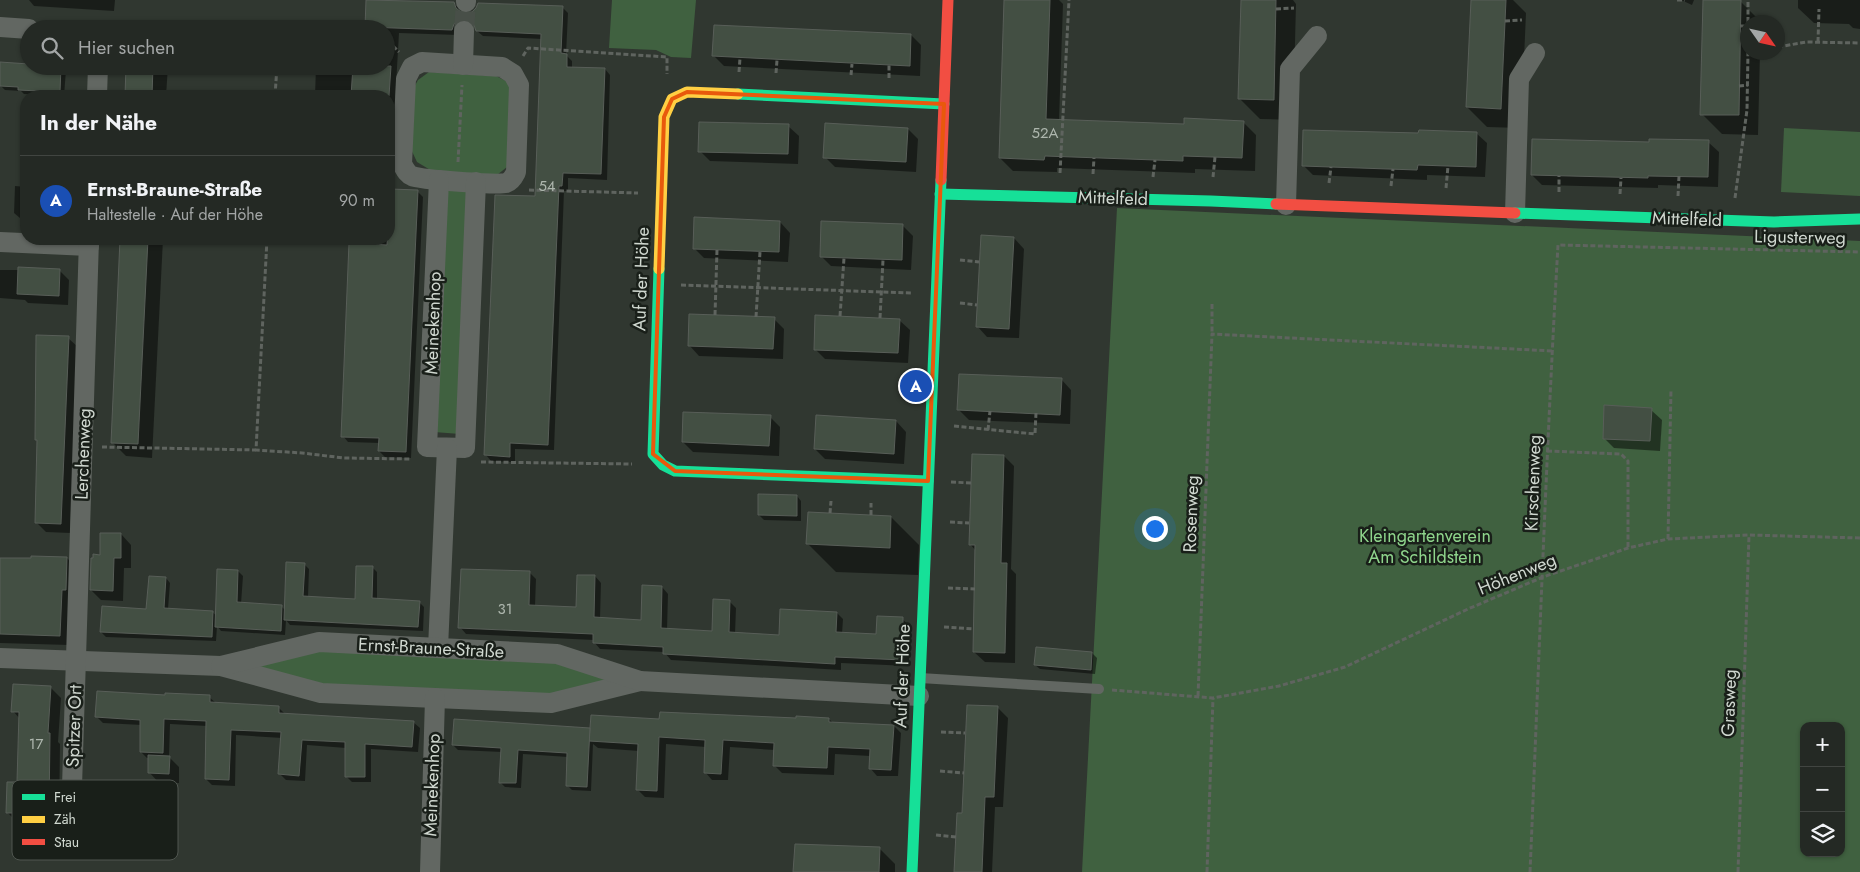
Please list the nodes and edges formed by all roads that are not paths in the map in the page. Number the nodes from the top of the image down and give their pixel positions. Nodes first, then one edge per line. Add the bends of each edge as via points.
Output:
1 (948, 0) edge
2 (0, 27) edge
3 (20, 28) edge
4 (464, 31) tunnel mouth
5 (1317, 36) dead end
6 (1535, 53) dead end
7 (463, 65) junction
8 (98, 75) edge
9 (97, 90) edge
10 (944, 104) junction
11 (457, 181) junction
12 (940, 194) junction
13 (1286, 205) junction
14 (1515, 213) junction
15 (1860, 219) edge
16 (0, 242) edge
17 (20, 242) edge
18 (89, 245) edge
19 (446, 448) junction
20 (928, 481) junction
21 (438, 648) junction
22 (0, 658) edge
23 (76, 662) junction
24 (221, 666) junction
25 (640, 681) junction
26 (919, 687) junction
27 (1099, 689) road end
28 (435, 698) junction
29 (72, 780) edge
30 (430, 872) edge
31 (912, 872) edge

1 - 10 street, Auf der Höhe
2 - 3 street
4 - 7 street
5 - 13 street via 1290,69
6 - 14 street via 1519,79
7 - 11 street via 422,62 412,67 406,79 402,164 409,175 421,179
7 - 11 street via 502,67 513,74 519,85 516,172 512,180 505,183
8 - 9 street
10 - 12 street, Auf der Höhe
10 - 20 street, Auf der Höhe via 687,92 672,99 664,117 653,454 662,465 675,471
11 - 19 street, Meinekenhop
11 - 19 street, Meinekenhop
12 - 13 street, Mittelfeld
12 - 20 street, Auf der Höhe
13 - 14 street, Mittelfeld
14 - 15 street, Mittelfeld via 1774,222
16 - 17 street, Lerchenweg
18 - 23 street, Lerchenweg
19 - 21 street, Meinekenhop
20 - 26 street, Auf der Höhe
21 - 24 street, Ernst-Braune-Straße via 319,642
21 - 25 street, Ernst-Braune-Straße via 557,654
22 - 23 street, Ernst-Braune-Straße
23 - 24 street, Ernst-Braune-Straße
23 - 29 street, Spitzer Ort
24 - 28 street, Ernst-Braune-Straße via 321,693
25 - 26 street, Ernst-Braune-Straße
25 - 28 street, Ernst-Braune-Straße via 551,704
26 - 27 lane
26 - 31 street, Auf der Höhe
28 - 30 street, Meinekenhop

